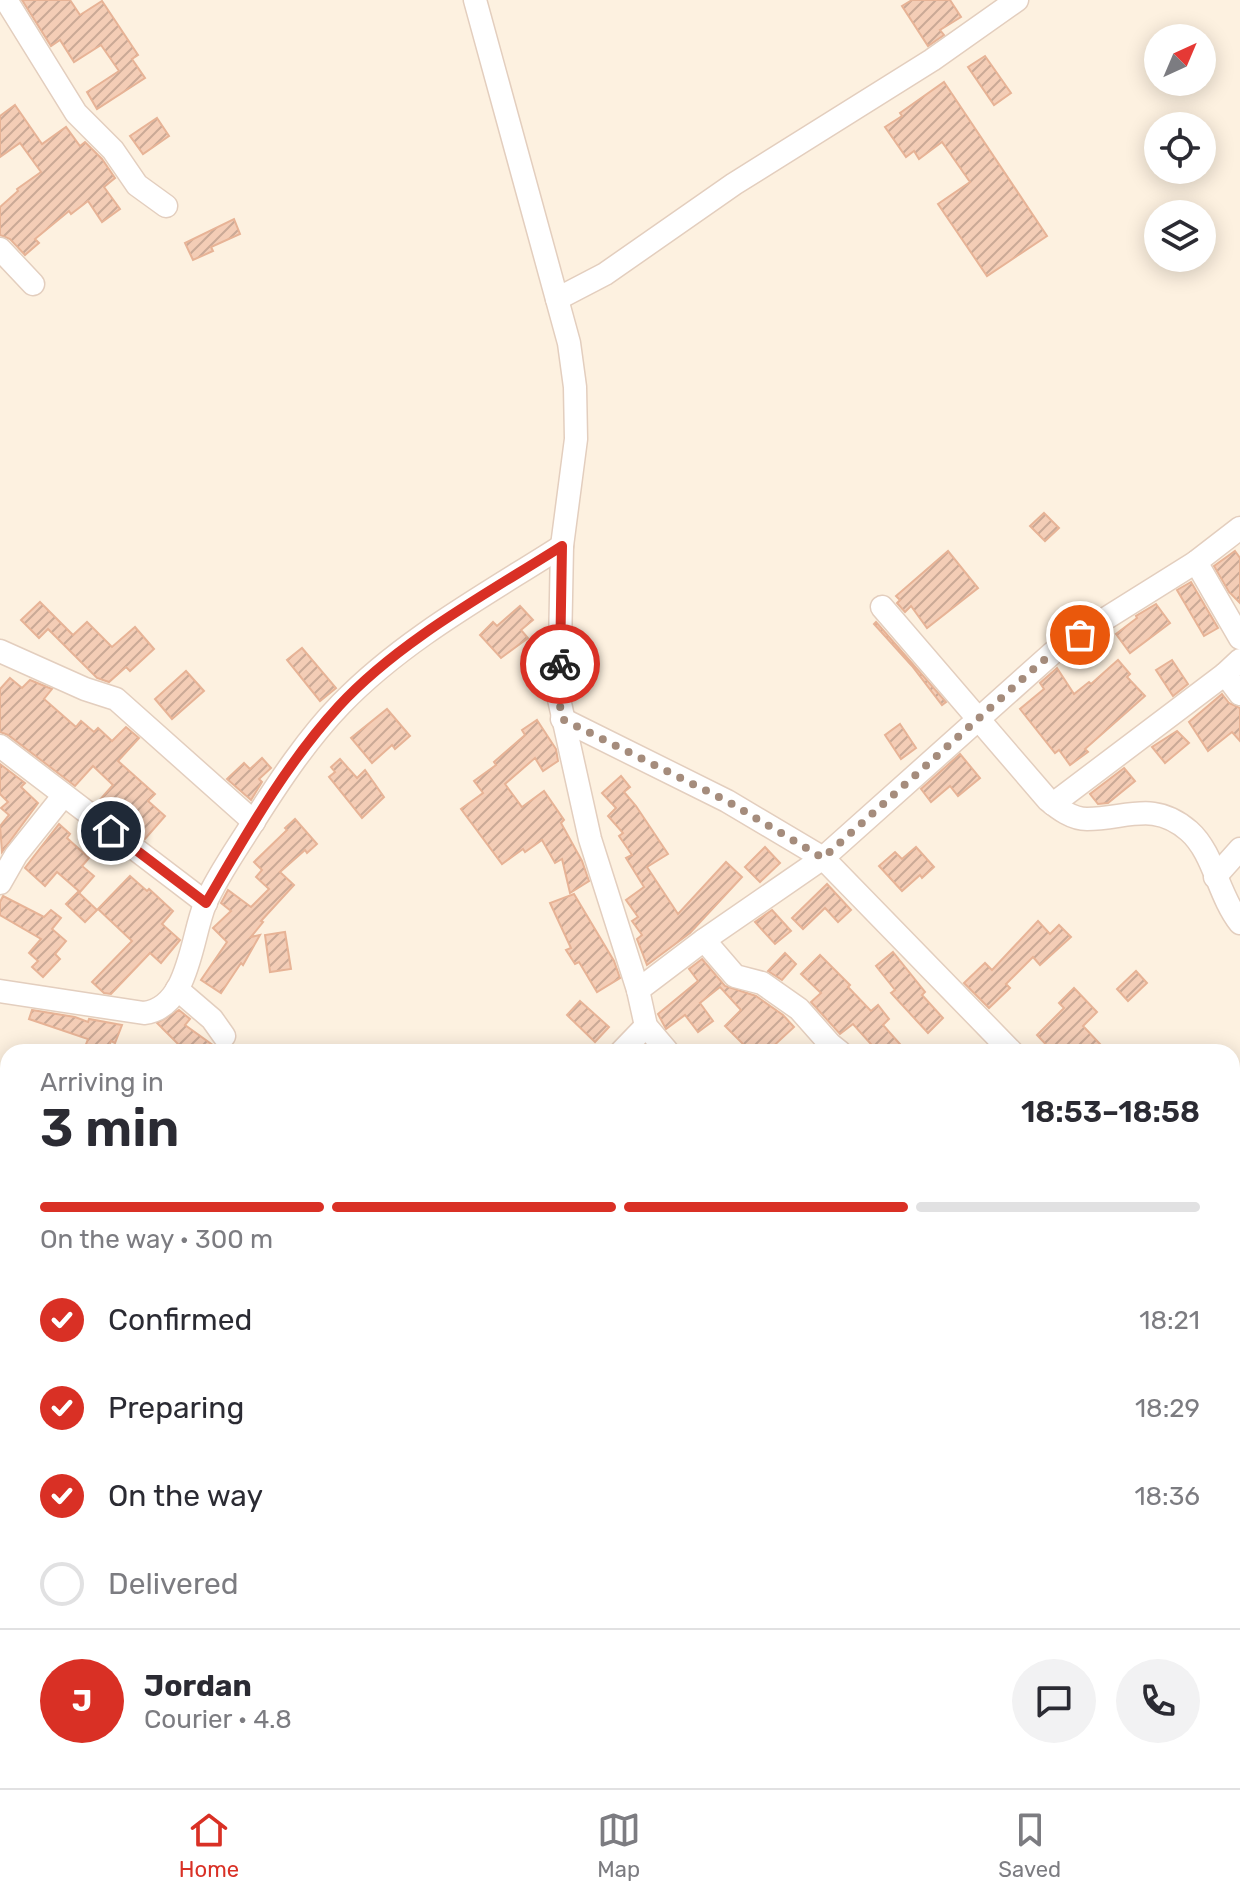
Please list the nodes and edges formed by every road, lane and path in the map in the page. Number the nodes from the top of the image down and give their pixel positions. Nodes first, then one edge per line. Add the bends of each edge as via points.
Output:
1 (6, 0) edge
2 (475, 0) edge
3 (1017, 0) edge
4 (166, 206) dead end
5 (0, 249) edge
6 (33, 284) dead end
7 (557, 299) junction
8 (1240, 528) edge
9 (562, 546) junction
10 (1196, 562) junction
11 (882, 607) dead end
12 (1240, 638) edge
13 (0, 651) edge
14 (1232, 667) edge
15 (1240, 694) edge
16 (978, 718) junction
17 (562, 719) junction
18 (0, 746) edge
19 (64, 795) junction
20 (1053, 804) junction
21 (254, 822) junction
22 (1240, 849) edge
23 (823, 858) junction
24 (1215, 877) junction
25 (0, 883) edge
26 (206, 903) junction
27 (1240, 923) edge
28 (704, 940) junction
29 (177, 989) junction
30 (638, 990) junction
31 (0, 991) edge
32 (646, 1026) junction
33 (224, 1036) dead end
34 (629, 1044) edge
35 (661, 1044) edge
36 (823, 1044) edge
37 (1004, 1044) edge

1 - 4 street via 76,113 113,150 137,185
2 - 7 street
3 - 7 street via 605,274
5 - 6 street
7 - 9 street via 576,400
8 - 10 street
9 - 17 street
9 - 21 street via 382,667 340,705
10 - 12 street
10 - 16 street via 1057,649
11 - 16 street
13 - 21 street via 116,699
14 - 15 street
14 - 20 street
16 - 20 street
16 - 23 street
17 - 23 street via 727,801
17 - 30 street via 590,839
18 - 19 street
19 - 25 street
19 - 26 street
20 - 24 street via 1086,819 1150,812 1170,817 1191,832
21 - 26 street
22 - 24 street
23 - 28 street
23 - 37 street
24 - 27 street
26 - 29 street
28 - 30 street
28 - 36 street via 735,976 762,983 799,1009
29 - 31 street via 157,1012 144,1013
29 - 33 street
30 - 32 street
32 - 34 street
32 - 35 street

